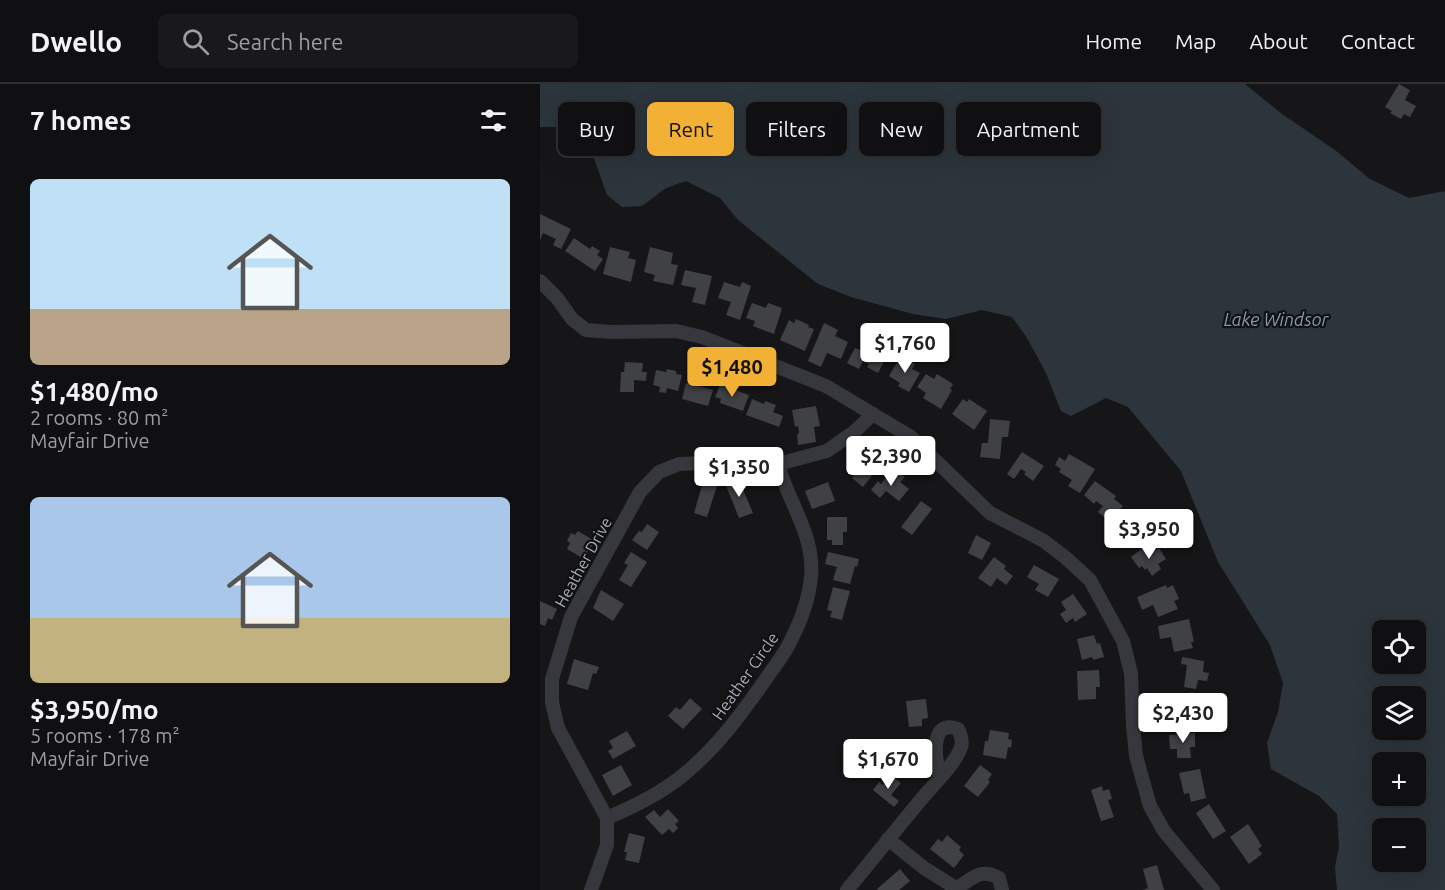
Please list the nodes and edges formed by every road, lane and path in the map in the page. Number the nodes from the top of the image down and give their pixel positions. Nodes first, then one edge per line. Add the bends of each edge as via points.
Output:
1 (540, 281) edge
2 (873, 414) junction
3 (778, 464) junction
4 (940, 777) dead end
5 (607, 818) junction
6 (888, 839) junction
7 (958, 889) edge
8 (591, 890) edge
9 (847, 890) edge
10 (1002, 890) edge
11 (1212, 890) edge

1 - 2 street via 586,330 676,332 702,337 826,386
2 - 3 street, Heather Drive via 827,451
2 - 11 street via 911,437 990,513 1044,541 1090,580 1123,641 1131,673 1136,756 1150,806 1164,831
3 - 5 street, Heather Circle via 810,547 811,576 790,642 742,712 682,776
3 - 5 street, Heather Drive via 678,464 659,472 640,492 571,617 552,679 552,702 558,728
4 - 6 street
5 - 8 street via 607,845
6 - 7 street
6 - 9 street
7 - 10 street via 983,873 991,873 999,878

